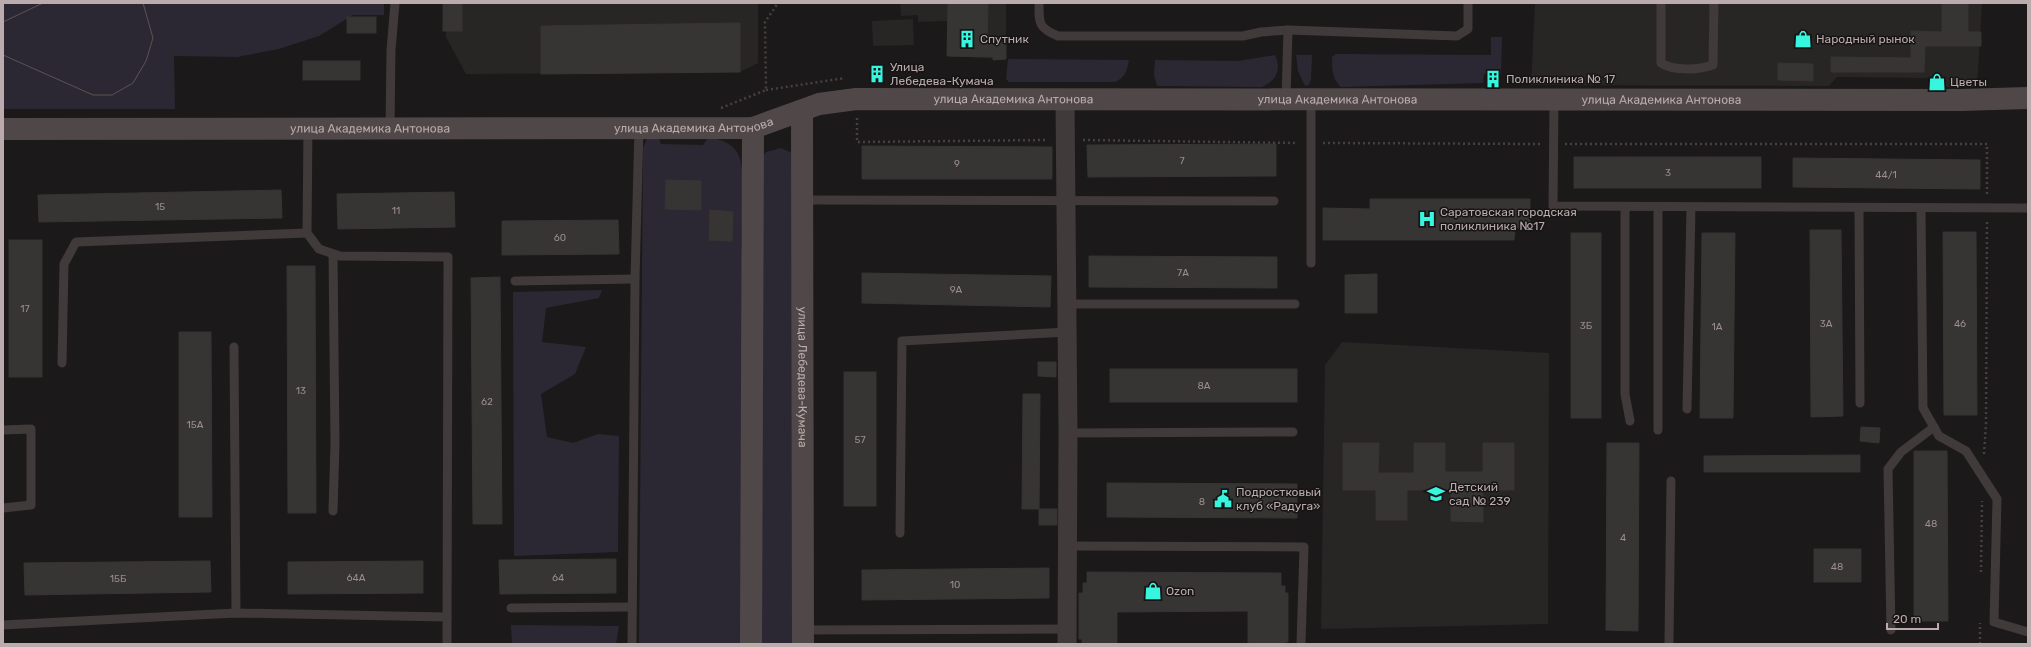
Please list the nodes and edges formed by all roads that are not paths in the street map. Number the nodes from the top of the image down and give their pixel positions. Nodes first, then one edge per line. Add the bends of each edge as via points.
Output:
1 (395, 3) edge
2 (1039, 3) edge
3 (1468, 3) edge
4 (1661, 3) edge
5 (1714, 3) edge
6 (1288, 30) junction
7 (2028, 98) edge
8 (1065, 99) junction
9 (1286, 99) junction
10 (1311, 99) junction
11 (1554, 100) junction
12 (802, 110) junction
13 (639, 127) junction
14 (308, 128) junction
15 (390, 128) junction
16 (753, 128) junction
17 (3, 129) edge
18 (803, 200) junction
19 (1065, 201) junction
20 (1274, 201) dead end
21 (1625, 207) junction
22 (1658, 207) junction
23 (1691, 207) junction
24 (1859, 208) junction
25 (1921, 208) junction
26 (2028, 208) edge
27 (307, 233) junction
28 (333, 254) junction
29 (1311, 263) dead end
30 (635, 279) junction
31 (515, 282) dead end
32 (1067, 304) junction
33 (1295, 304) dead end
34 (1067, 332) junction
35 (234, 347) dead end
36 (62, 363) dead end
37 (1860, 403) dead end
38 (1687, 409) dead end
39 (1630, 421) dead end
40 (1934, 427) junction
41 (3, 430) edge
42 (1658, 430) dead end
43 (1068, 432) junction
44 (1293, 432) dead end
45 (1671, 481) dead end
46 (3, 508) edge
47 (334, 511) dead end
48 (900, 533) dead end
49 (1068, 546) junction
50 (632, 607) junction
51 (512, 608) dead end
52 (236, 613) junction
53 (447, 617) junction
54 (3, 625) edge
55 (1891, 630) dead end
56 (2028, 632) edge
57 (803, 637) edge
58 (1067, 637) edge
59 (447, 644) edge
60 (632, 644) edge
61 (751, 644) edge
62 (1300, 644) edge
63 (1670, 644) edge

1 - 15 lane via 391,50
2 - 6 lane via 1039,21 1044,30 1058,36 1243,36
3 - 6 lane via 1468,29 1457,36
4 - 5 lane via 1661,63 1667,67 1704,68 1713,65
6 - 9 lane
7 - 11 main road, улица Академика Антонова
8 - 9 main road, улица Академика Антонова
8 - 12 main road, улица Академика Антонова via 856,99 819,104
8 - 19 street
9 - 10 main road, улица Академика Антонова
10 - 11 main road, улица Академика Антонова
10 - 29 lane
11 - 21 lane via 1553,206
12 - 16 main road, улица Академика Антонова
12 - 18 main road, улица Лебедева-Кумача
13 - 15 main road, улица Академика Антонова
13 - 16 main road, улица Академика Антонова
13 - 30 lane
14 - 15 main road, улица Академика Антонова
14 - 17 main road, улица Академика Антонова
14 - 27 lane
16 - 61 main road
18 - 19 lane
18 - 57 main road, улица Лебедева-Кумача
19 - 20 lane
19 - 32 street
21 - 22 lane
21 - 39 lane via 1625,394
22 - 23 lane
22 - 42 lane
23 - 24 lane
23 - 38 lane
24 - 25 lane
24 - 37 lane
25 - 26 lane
25 - 40 lane via 1923,408
27 - 28 lane via 319,249
27 - 36 lane via 76,242 64,264
28 - 47 lane
28 - 53 lane via 448,257
30 - 31 lane
30 - 50 lane
32 - 33 lane
32 - 34 street
34 - 43 street
34 - 48 lane via 902,341
35 - 52 lane
40 - 55 lane via 1901,452 1888,469
40 - 56 lane via 1939,436 1966,450 1997,499 1994,622
41 - 46 lane via 31,430 31,505
43 - 44 lane
43 - 49 street
45 - 63 lane
49 - 58 street
49 - 62 lane via 1304,547
50 - 51 lane
50 - 60 lane
52 - 53 lane
52 - 54 lane
53 - 59 lane
57 - 58 lane

